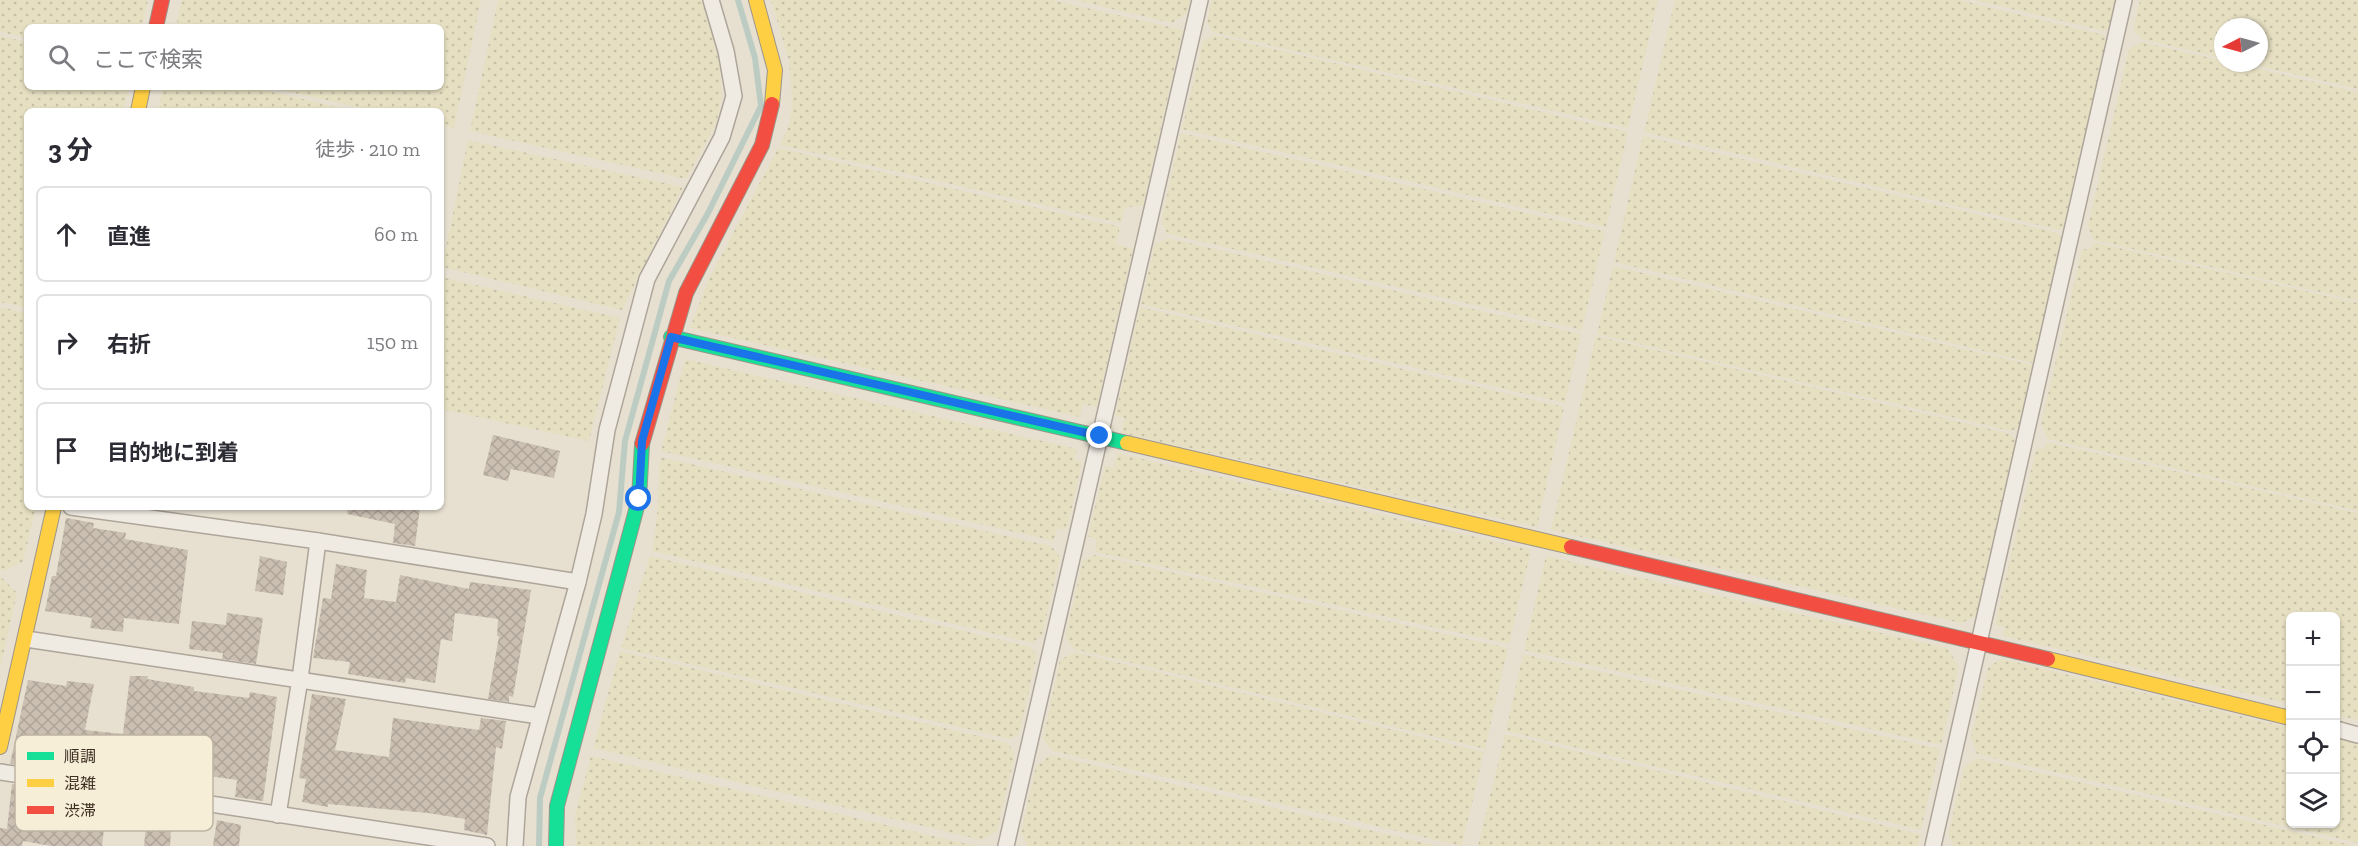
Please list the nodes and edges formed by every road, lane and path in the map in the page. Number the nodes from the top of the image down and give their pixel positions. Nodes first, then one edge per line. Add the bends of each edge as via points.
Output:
1 (162, 0) edge
2 (711, 0) edge
3 (756, 0) edge
4 (1200, 0) edge
5 (2124, 0) edge
6 (157, 24) edge
7 (142, 90) edge
8 (139, 108) edge
9 (671, 337) junction
10 (1100, 436) junction
11 (53, 510) edge
12 (93, 510) edge
13 (318, 541) junction
14 (578, 582) junction
15 (26, 639) junction
16 (1979, 642) junction
17 (300, 679) junction
18 (539, 716) junction
19 (2286, 717) edge
20 (2340, 730) edge
21 (2358, 735) edge
22 (0, 747) edge
23 (0, 772) edge
24 (15, 774) edge
25 (213, 805) edge
26 (278, 815) junction
27 (487, 846) edge
28 (515, 846) edge
29 (555, 846) edge
30 (1006, 846) edge
31 (1933, 846) edge

1 - 6 street
2 - 14 street via 734,96 722,137 646,279 607,429 594,514
3 - 9 street via 775,70 772,108 762,145 686,293
4 - 10 street
5 - 16 street
7 - 8 street
9 - 10 street
9 - 29 street via 642,441 639,499 626,554 557,806
10 - 16 street
10 - 30 street
11 - 15 street
12 - 13 street
13 - 14 street
13 - 17 street
14 - 18 street
15 - 17 street
15 - 22 street
16 - 19 street
16 - 31 street
17 - 18 street
17 - 26 street
18 - 28 street via 518,797
20 - 21 street
23 - 24 street
25 - 26 street
26 - 27 street

